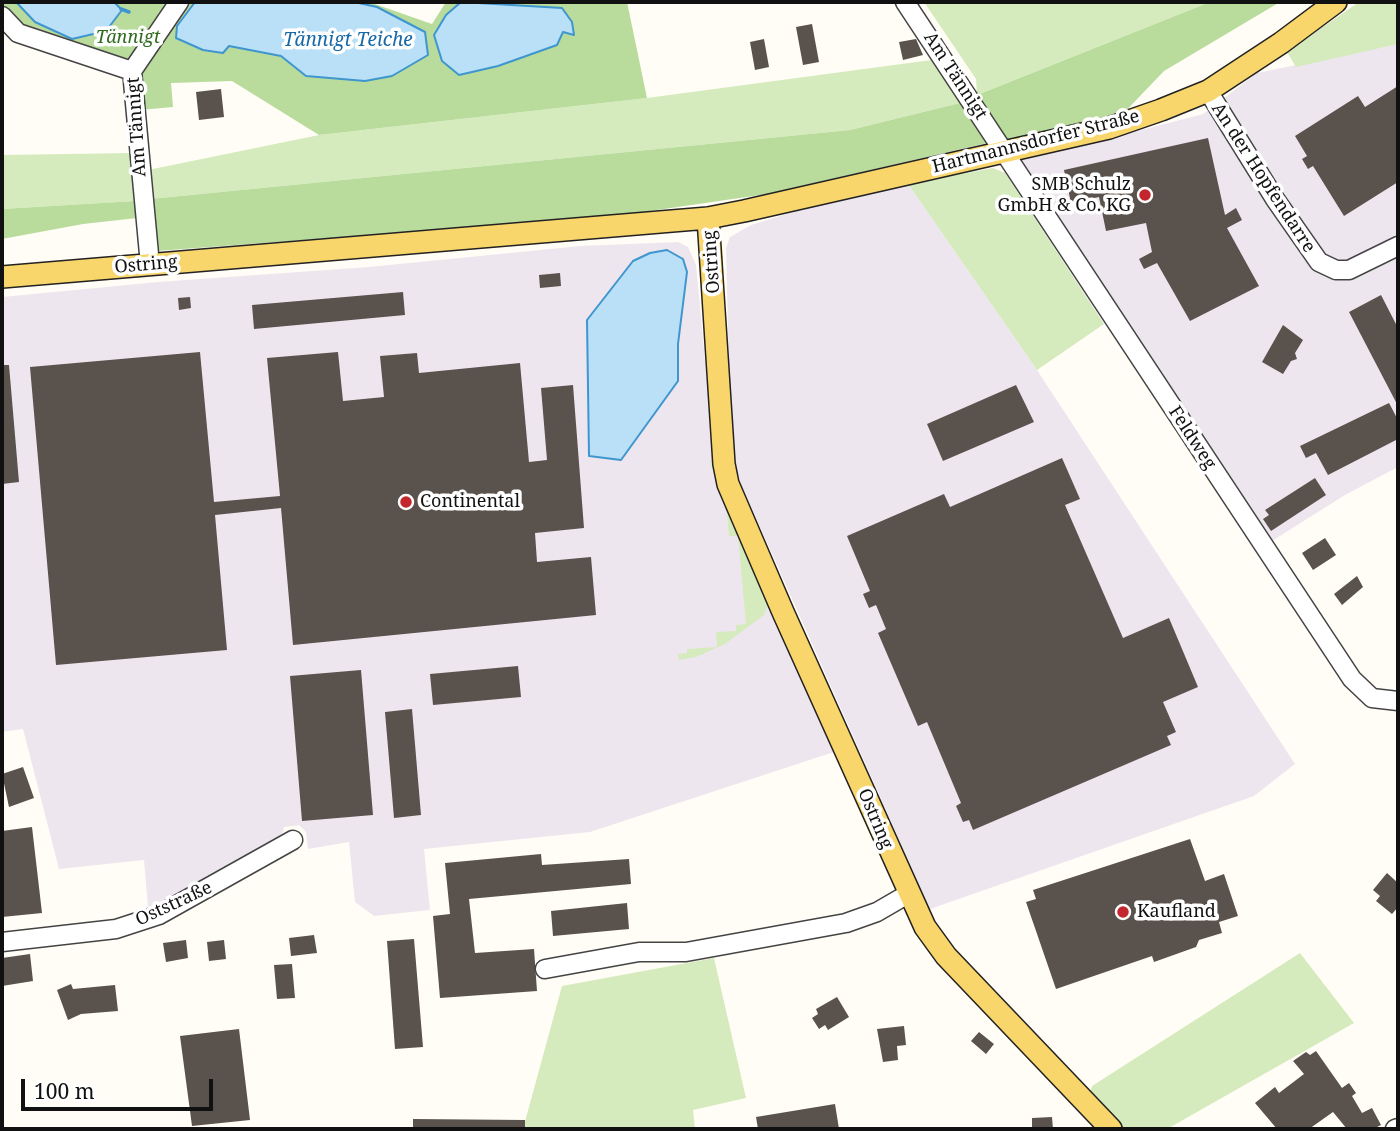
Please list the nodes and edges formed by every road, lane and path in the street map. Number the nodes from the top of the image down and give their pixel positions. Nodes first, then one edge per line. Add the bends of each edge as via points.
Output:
1 (179, 2) edge
2 (905, 2) edge
3 (1336, 2) edge
4 (2, 16) edge
5 (132, 71) junction
6 (1208, 91) junction
7 (1003, 151) junction
8 (708, 218) junction
9 (1398, 247) edge
10 (150, 265) junction
11 (2, 277) edge
12 (1398, 701) edge
13 (293, 840) dead end
14 (908, 894) junction
15 (2, 942) edge
16 (545, 969) dead end
17 (1111, 1129) edge

1 - 5 street, Am Tännigt
2 - 7 street, Am Tännigt
3 - 6 main road, Hartmannsdorfer Straße
4 - 5 street via 18,33
5 - 10 street, Am Tännigt
6 - 7 main road, Hartmannsdorfer Straße via 1109,128
6 - 9 street, An der Hopfendarre via 1319,262 1349,270
7 - 8 main road, Hartmannsdorfer Straße
7 - 12 street, Feldweg via 1352,679 1372,698
8 - 10 main road, Ostring
8 - 14 main road, Ostring via 728,484
10 - 11 main road, Ostring
13 - 15 street, Oststraße via 159,915 116,929
14 - 16 street via 846,923 685,952 639,952
14 - 17 main road, Ostring via 946,956

